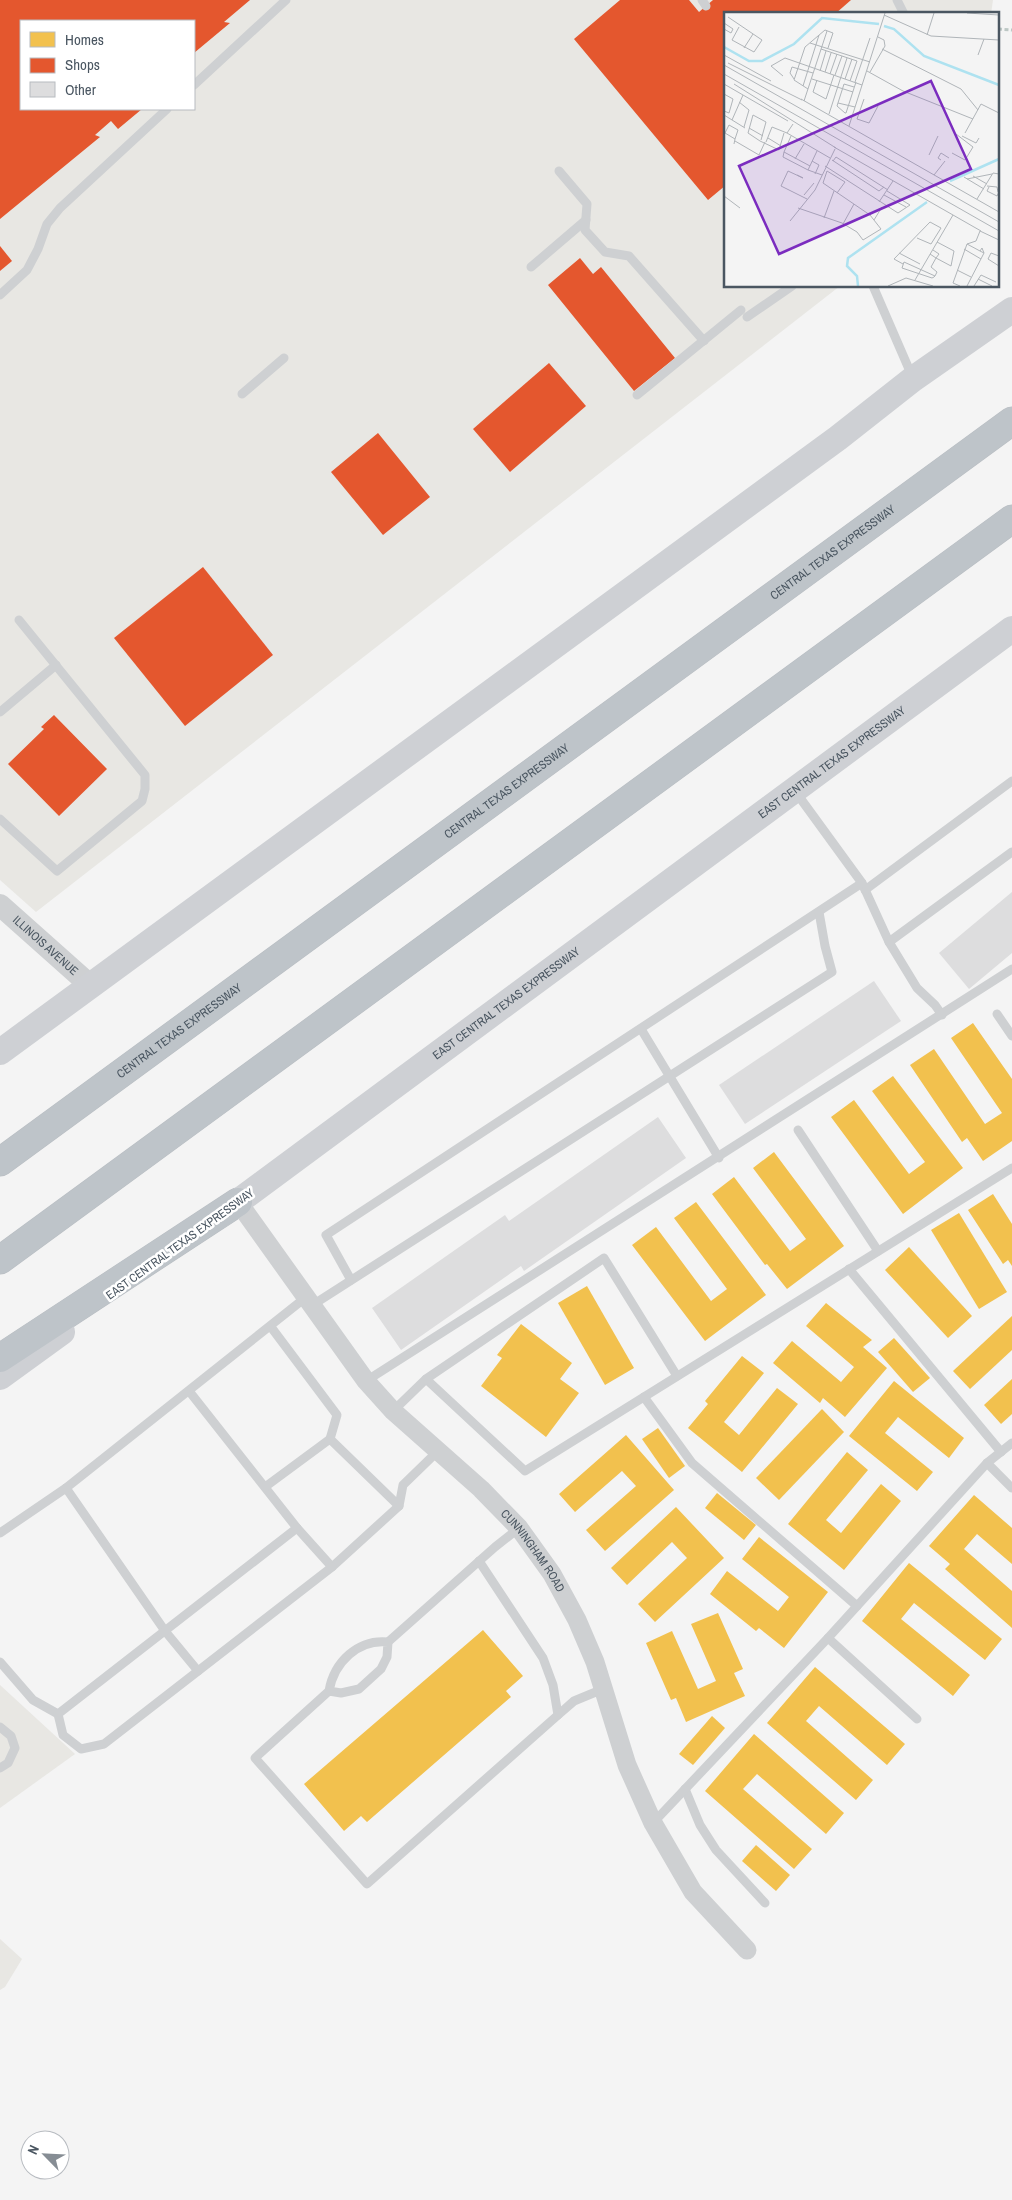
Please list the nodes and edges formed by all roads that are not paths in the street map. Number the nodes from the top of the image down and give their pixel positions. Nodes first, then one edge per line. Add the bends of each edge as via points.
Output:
1 (286, 0) edge
2 (896, 0) edge
3 (903, 12) edge
4 (195, 84) edge
5 (167, 110) edge
6 (560, 171) dead end
7 (586, 220) junction
8 (531, 267) dead end
9 (788, 288) edge
10 (875, 288) edge
11 (0, 295) edge
12 (1005, 315) edge
13 (704, 342) junction
14 (284, 358) dead end
15 (913, 379) junction
16 (242, 394) dead end
17 (637, 394) dead end
18 (1012, 420) edge
19 (1012, 519) edge
20 (19, 620) dead end
21 (1012, 629) edge
22 (56, 665) junction
23 (0, 712) edge
24 (1012, 781) edge
25 (793, 789) junction
26 (0, 819) edge
27 (1012, 852) edge
28 (863, 887) junction
29 (0, 905) edge
30 (820, 912) junction
31 (889, 942) junction
32 (1012, 969) edge
33 (91, 986) junction
34 (997, 1014) dead end
35 (942, 1015) junction
36 (641, 1029) junction
37 (1012, 1036) edge
38 (0, 1052) edge
39 (669, 1076) junction
40 (798, 1130) dead end
41 (719, 1158) junction
42 (0, 1162) edge
43 (1012, 1168) edge
44 (238, 1202) junction
45 (878, 1251) junction
46 (0, 1260) edge
47 (849, 1269) junction
48 (351, 1280) junction
49 (308, 1302) junction
50 (271, 1327) junction
51 (0, 1358) edge
52 (677, 1376) junction
53 (0, 1377) edge
54 (426, 1379) junction
55 (366, 1382) junction
56 (189, 1391) junction
57 (644, 1397) junction
58 (393, 1412) junction
59 (330, 1439) junction
60 (1012, 1443) edge
61 (438, 1451) junction
62 (1001, 1452) junction
63 (987, 1463) junction
64 (264, 1487) junction
65 (66, 1488) junction
66 (1012, 1488) edge
67 (399, 1506) junction
68 (297, 1528) junction
69 (520, 1528) junction
70 (0, 1534) edge
71 (479, 1561) junction
72 (332, 1567) junction
73 (857, 1606) junction
74 (166, 1631) junction
75 (828, 1638) junction
76 (388, 1642) junction
77 (0, 1662) edge
78 (198, 1671) junction
79 (603, 1689) junction
80 (329, 1691) junction
81 (58, 1714) junction
82 (558, 1714) junction
83 (917, 1719) dead end
84 (0, 1727) edge
85 (0, 1768) edge
86 (685, 1790) junction
87 (653, 1823) junction
88 (765, 1903) dead end
89 (747, 1950) dead end

1 - 4 lane
2 - 3 lane
5 - 11 lane via 60,208 47,224 26,270
6 - 7 lane via 587,204
7 - 8 lane
7 - 13 lane via 585,230 606,252 629,256
9 - 13 lane via 744,313
10 - 15 lane
12 - 15 main road
13 - 17 lane
14 - 16 lane
15 - 33 main road via 838,438
18 - 42 highway, CENTRAL TEXAS EXPRESSWAY
19 - 46 highway
20 - 22 lane
21 - 25 main road, EAST CENTRAL TEXAS EXPRESSWAY
22 - 23 lane
22 - 26 lane via 145,775 146,789 142,801 57,871
24 - 28 lane
25 - 28 lane
25 - 44 main road, EAST CENTRAL TEXAS EXPRESSWAY
27 - 31 lane
28 - 30 lane
28 - 31 lane
29 - 33 street, ILLINOIS AVENUE
30 - 36 lane
30 - 39 lane via 832,972
31 - 35 lane via 917,988
32 - 35 lane
33 - 38 main road
34 - 37 lane
35 - 41 lane
36 - 39 lane
36 - 48 lane via 326,1235
39 - 41 lane
39 - 48 lane
40 - 45 lane
41 - 55 lane
43 - 45 lane
44 - 49 street, CUNNINGHAM ROAD
44 - 51 highway
44 - 53 main road, EAST CENTRAL TEXAS EXPRESSWAY
45 - 47 lane
47 - 52 lane
47 - 62 lane
48 - 49 lane
49 - 50 lane
49 - 55 street, CUNNINGHAM ROAD
50 - 56 lane
50 - 59 lane via 337,1415
52 - 54 lane via 604,1258
52 - 57 lane
54 - 57 lane via 525,1471
54 - 58 lane
55 - 58 street, CUNNINGHAM ROAD
56 - 64 lane
56 - 65 lane
57 - 73 lane via 692,1463
58 - 61 street, CUNNINGHAM ROAD
59 - 64 lane
59 - 67 lane
60 - 62 lane
61 - 67 lane via 402,1484
61 - 69 street, CUNNINGHAM ROAD
62 - 63 lane
63 - 66 lane
63 - 73 lane
64 - 68 lane
65 - 70 lane
65 - 74 lane
67 - 72 lane
68 - 72 lane
68 - 74 lane
69 - 71 lane
69 - 79 street, CUNNINGHAM ROAD via 552,1574 577,1620
71 - 76 lane
71 - 82 lane via 543,1658 553,1685
72 - 78 lane
73 - 75 lane
74 - 78 lane
74 - 81 lane
75 - 83 lane
75 - 86 lane
76 - 80 lane via 375,1641 359,1646 336,1667
76 - 80 lane via 387,1657 381,1669 359,1689 341,1693
77 - 81 lane via 33,1700
78 - 81 lane via 104,1744 81,1749 63,1735
79 - 82 lane via 574,1701
79 - 87 street, CUNNINGHAM ROAD via 627,1765
80 - 82 lane via 255,1758 367,1884
84 - 85 lane via 11,1736 15,1748 8,1763
86 - 87 lane
86 - 88 lane via 700,1825 716,1850
87 - 89 street, CUNNINGHAM ROAD via 693,1892

